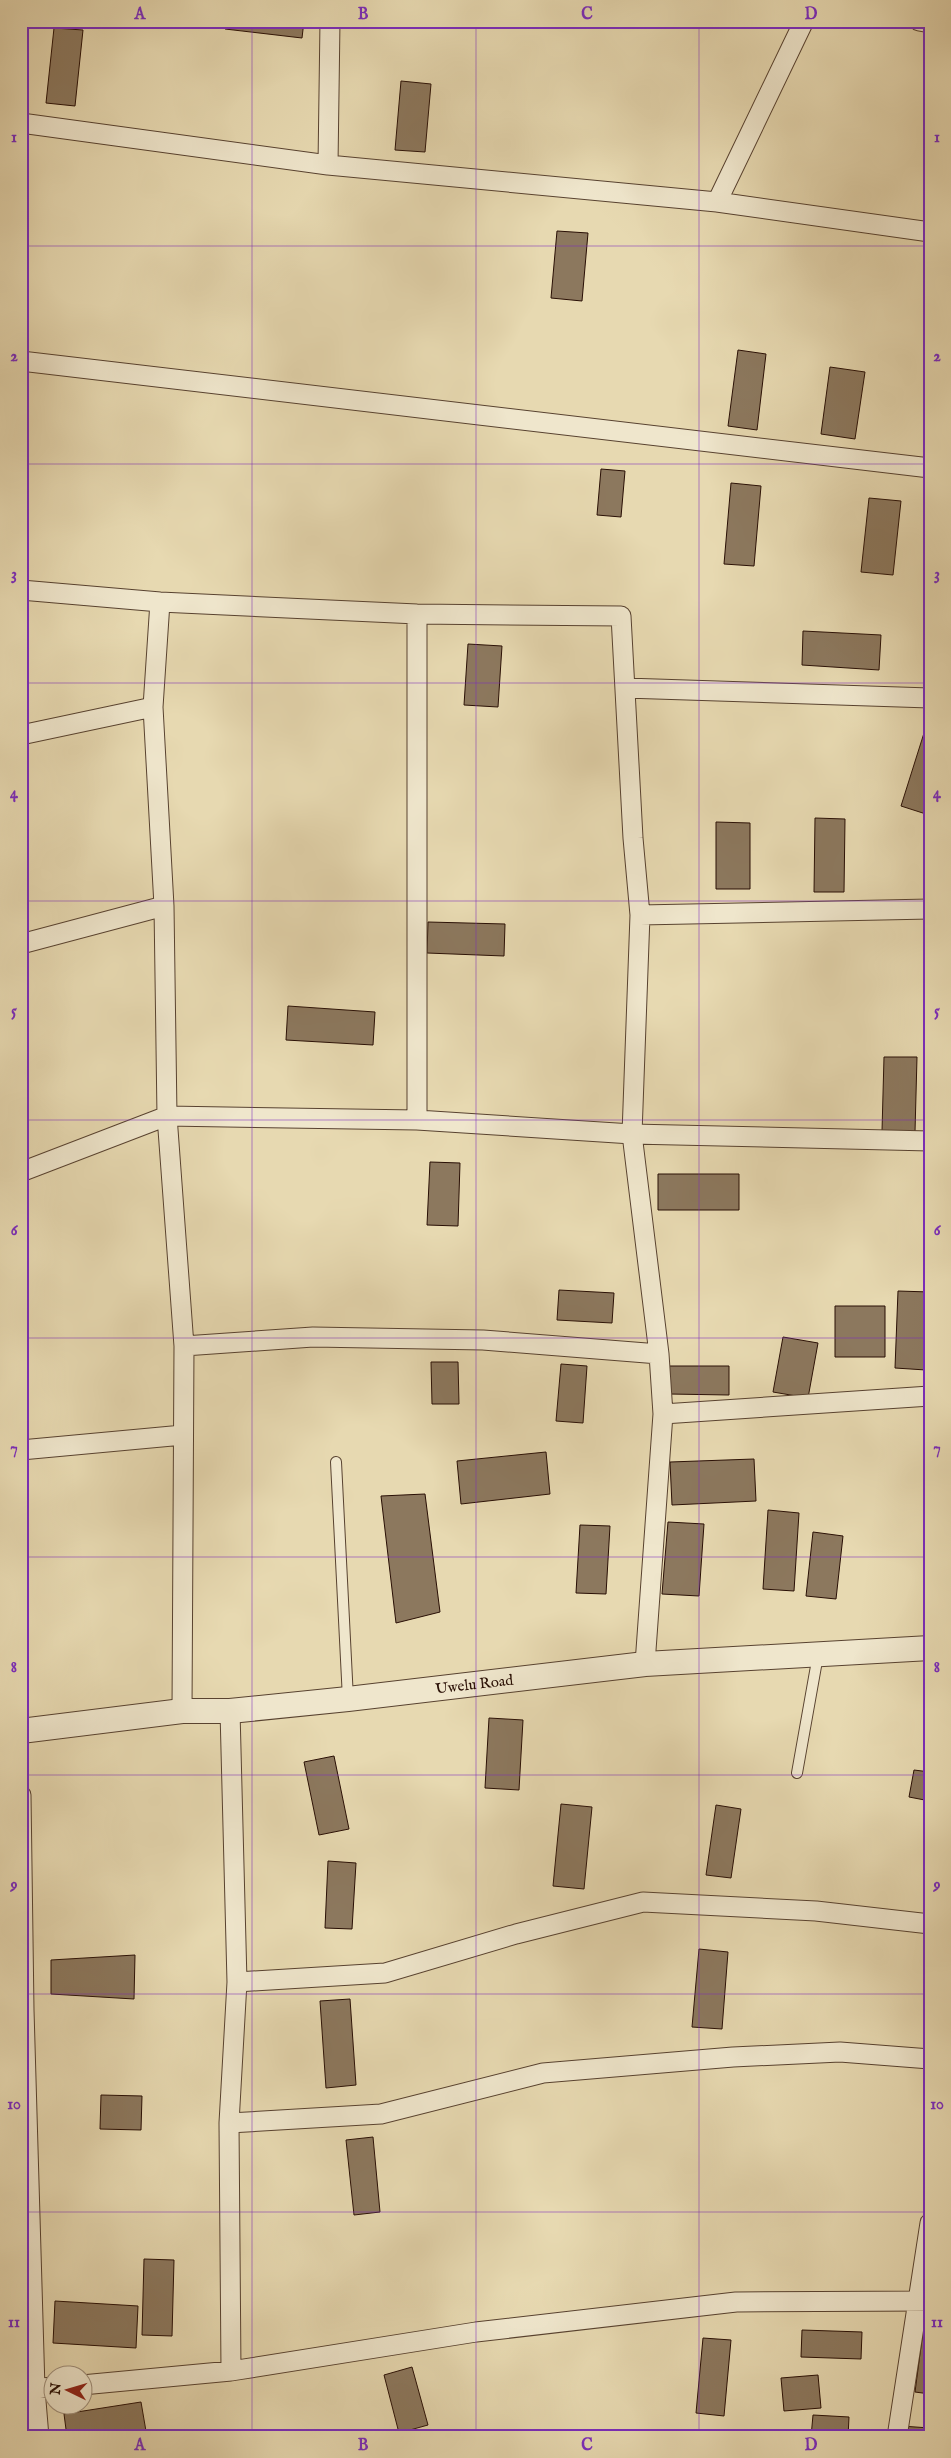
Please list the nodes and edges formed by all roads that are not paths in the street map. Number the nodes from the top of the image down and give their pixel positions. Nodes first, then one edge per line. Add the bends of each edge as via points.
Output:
1 (330, 21) edge
2 (804, 21) edge
3 (919, 21) edge
4 (930, 23) edge
5 (21, 123) edge
6 (328, 165) junction
7 (717, 202) junction
8 (930, 232) edge
9 (21, 361) edge
10 (930, 468) edge
11 (21, 590) edge
12 (160, 602) junction
13 (417, 614) junction
14 (625, 688) junction
15 (930, 698) edge
16 (153, 707) junction
17 (21, 736) edge
18 (164, 906) junction
19 (930, 909) edge
20 (640, 915) junction
21 (21, 944) edge
22 (167, 1116) junction
23 (417, 1120) junction
24 (632, 1134) junction
25 (930, 1141) edge
26 (21, 1172) edge
27 (184, 1346) junction
28 (659, 1354) junction
29 (930, 1396) edge
30 (663, 1414) junction
31 (184, 1435) junction
32 (21, 1450) edge
33 (336, 1462) dead end
34 (930, 1648) edge
35 (818, 1656) junction
36 (645, 1664) junction
37 (348, 1699) junction
38 (182, 1711) junction
39 (230, 1711) junction
40 (21, 1731) edge
41 (797, 1773) dead end
42 (21, 1795) edge
43 (930, 1924) edge
44 (237, 1982) junction
45 (23, 2011) edge
46 (930, 2059) edge
47 (229, 2122) junction
48 (930, 2223) edge
49 (26, 2234) edge
50 (924, 2301) edge
51 (42, 2371) edge
52 (231, 2372) junction
53 (92, 2384) edge
54 (42, 2404) edge
55 (38, 2437) edge
56 (897, 2437) edge

1 - 6 street
2 - 7 street
3 - 4 street
5 - 6 street
6 - 7 street
7 - 8 street
9 - 10 street
11 - 12 street
12 - 13 street
12 - 16 street
13 - 14 street via 621,616
13 - 23 street
14 - 15 street
14 - 20 street
16 - 17 street
16 - 18 street
18 - 21 street
18 - 22 street
19 - 20 street
20 - 24 street
22 - 23 street
22 - 26 street
22 - 27 street
23 - 24 street
24 - 25 street
24 - 28 street
27 - 28 street via 313,1337 483,1340
27 - 31 street
28 - 30 street
29 - 30 street
30 - 36 street
31 - 32 street
31 - 38 street
33 - 37 lane
34 - 35 street, Uwelu Road
35 - 36 street, Uwelu Road
35 - 41 lane
36 - 37 street, Uwelu Road
37 - 39 street, Uwelu Road
38 - 39 street, Uwelu Road
38 - 40 street, Uwelu Road
39 - 44 street
42 - 45 street
43 - 44 street via 816,1911 643,1902 385,1972
44 - 47 street
45 - 49 street
46 - 47 street via 840,2052 543,2073 381,2114
47 - 52 street
48 - 50 street
49 - 51 street
50 - 52 street via 736,2302 476,2332
50 - 56 street
52 - 53 street
54 - 55 street

